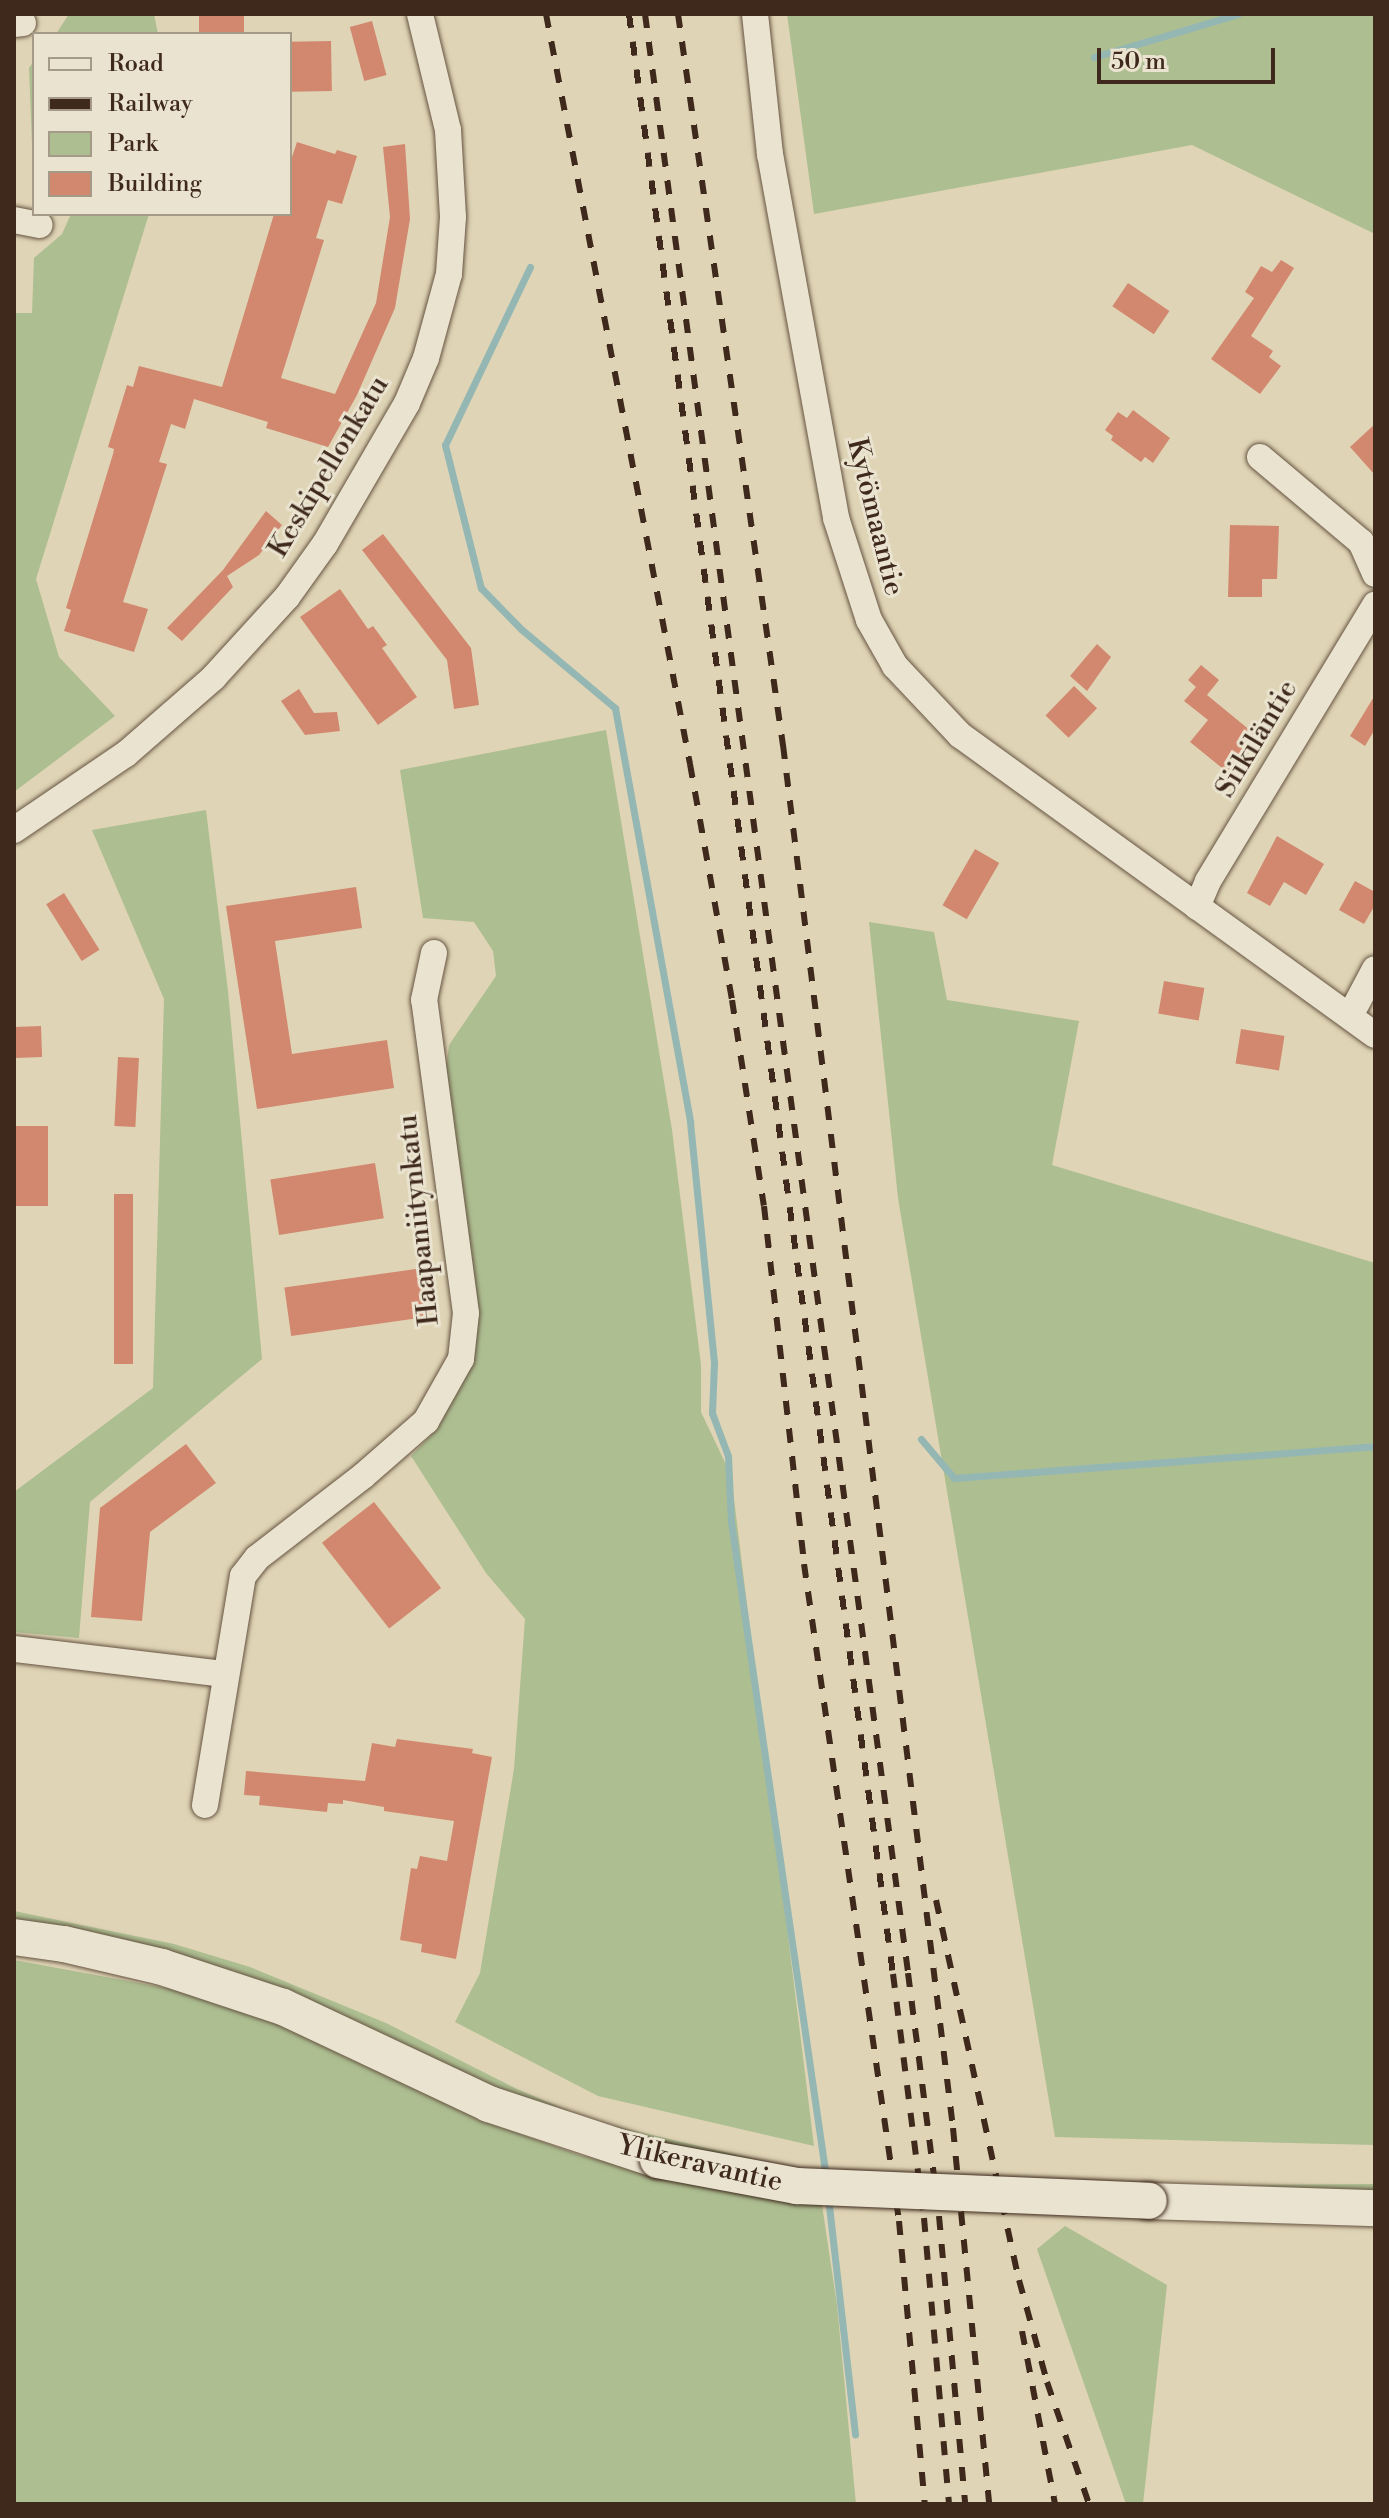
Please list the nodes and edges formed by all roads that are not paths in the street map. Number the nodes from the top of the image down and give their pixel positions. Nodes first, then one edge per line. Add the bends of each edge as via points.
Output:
1 (420, 14) edge
2 (755, 14) edge
3 (14, 220) edge
4 (40, 225) dead end
5 (1260, 457) dead end
6 (1375, 574) edge
7 (1375, 605) edge
8 (14, 830) edge
9 (1197, 907) junction
10 (434, 953) dead end
11 (1375, 969) edge
12 (1350, 1016) junction
13 (1375, 1035) edge
14 (14, 1649) edge
15 (225, 1674) junction
16 (205, 1805) dead end
17 (14, 1937) edge
18 (1375, 2208) edge

1 - 8 street, Keskipellonkatu via 448,130 453,217 449,274 426,358 407,403 325,544 277,609 213,678 126,754
2 - 9 street, Kytömaantie via 770,154 836,518 869,620 895,666 960,735
3 - 4 street
5 - 6 street via 1361,542
7 - 9 street, Siikiläntie
9 - 12 street, Kytömaantie
10 - 15 street, Haapaniitynkatu via 424,1000 466,1313 461,1359 426,1421 257,1558 243,1576
11 - 12 street
12 - 13 street, Kytömaantie
14 - 15 street
15 - 16 street, Haapaniitynkatu
17 - 18 street, Ylikeravantie, bridge via 162,1967 283,2007 489,2104 658,2160 797,2186

